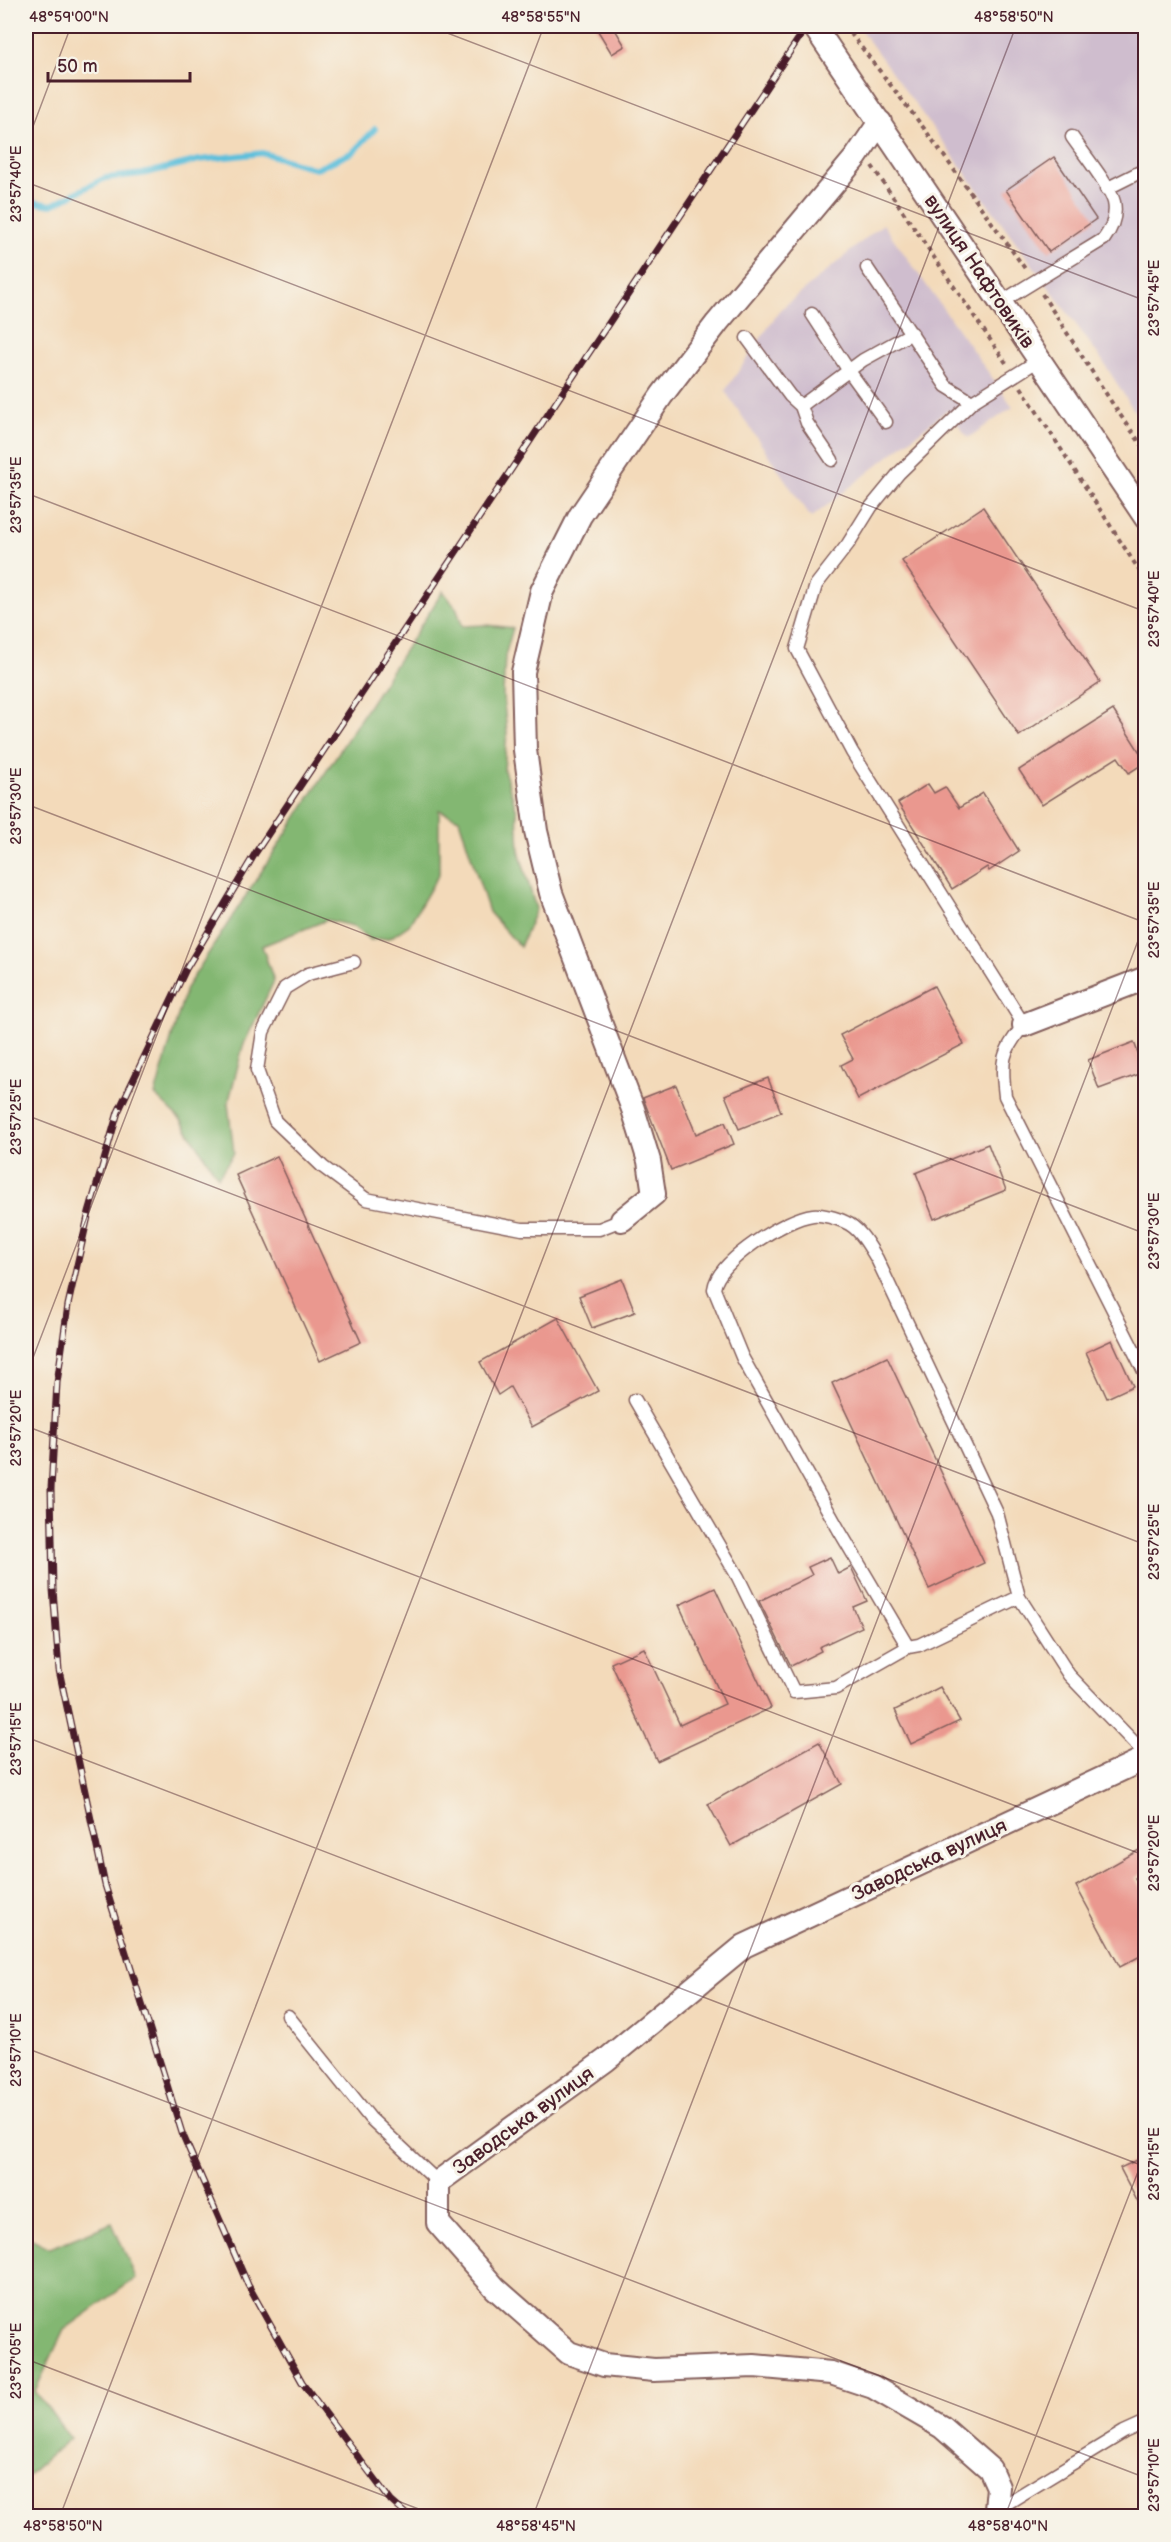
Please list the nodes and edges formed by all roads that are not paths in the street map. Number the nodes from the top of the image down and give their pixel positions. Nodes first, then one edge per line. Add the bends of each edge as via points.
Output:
1 (814, 26) edge
2 (880, 122) junction
3 (1072, 137) dead end
4 (1146, 169) edge
5 (1106, 189) junction
6 (867, 268) dead end
7 (1001, 302) junction
8 (812, 314) dead end
9 (912, 333) junction
10 (747, 338) dead end
11 (1039, 360) junction
12 (849, 371) junction
13 (972, 402) junction
14 (801, 406) junction
15 (886, 422) dead end
16 (832, 460) dead end
17 (1146, 518) edge
18 (354, 962) dead end
19 (1146, 978) edge
20 (1024, 1025) junction
21 (622, 1220) joint
22 (1146, 1375) edge
23 (635, 1400) dead end
24 (1020, 1597) junction
25 (908, 1647) junction
26 (1146, 1756) edge
27 (288, 2016) dead end
28 (438, 2182) junction
29 (1146, 2422) edge
30 (995, 2513) edge

1 - 2 street, вулиця Нафтовиків
2 - 7 street, вулиця Нафтовиків
2 - 21 street via 856,157 662,395 579,516 542,591 523,672 525,750 536,831 551,893 649,1161 654,1194
3 - 5 lane
4 - 5 lane
5 - 7 lane via 1114,200 1115,210 1114,221 1104,238
6 - 9 lane
7 - 11 street, вулиця Нафтовиків
8 - 12 lane
9 - 12 lane
9 - 13 lane via 946,386
10 - 14 lane
11 - 13 lane
11 - 17 street, вулиця Нафтовиків
12 - 14 lane
12 - 15 lane
13 - 20 lane via 899,473 816,585 798,650 852,752
14 - 16 lane via 807,423
18 - 21 lane via 308,974 285,988 263,1032 257,1070 275,1121 324,1167 366,1199 522,1229 598,1229
19 - 20 street
20 - 22 lane via 1010,1041 1002,1064 1005,1096
23 - 25 lane via 738,1577 794,1692 836,1688
24 - 25 lane
24 - 25 lane via 997,1513 873,1252 846,1222 814,1215 783,1224 734,1258 715,1280 714,1289 742,1358
24 - 26 lane via 1069,1675
26 - 28 street, Заводська вулиця via 744,1946 606,2060
27 - 28 lane via 370,2118
28 - 30 street, Заводська вулиця via 438,2223 495,2288 569,2353 604,2365 654,2370 754,2366 831,2373 873,2387 942,2427 990,2469 998,2487
29 - 30 lane

